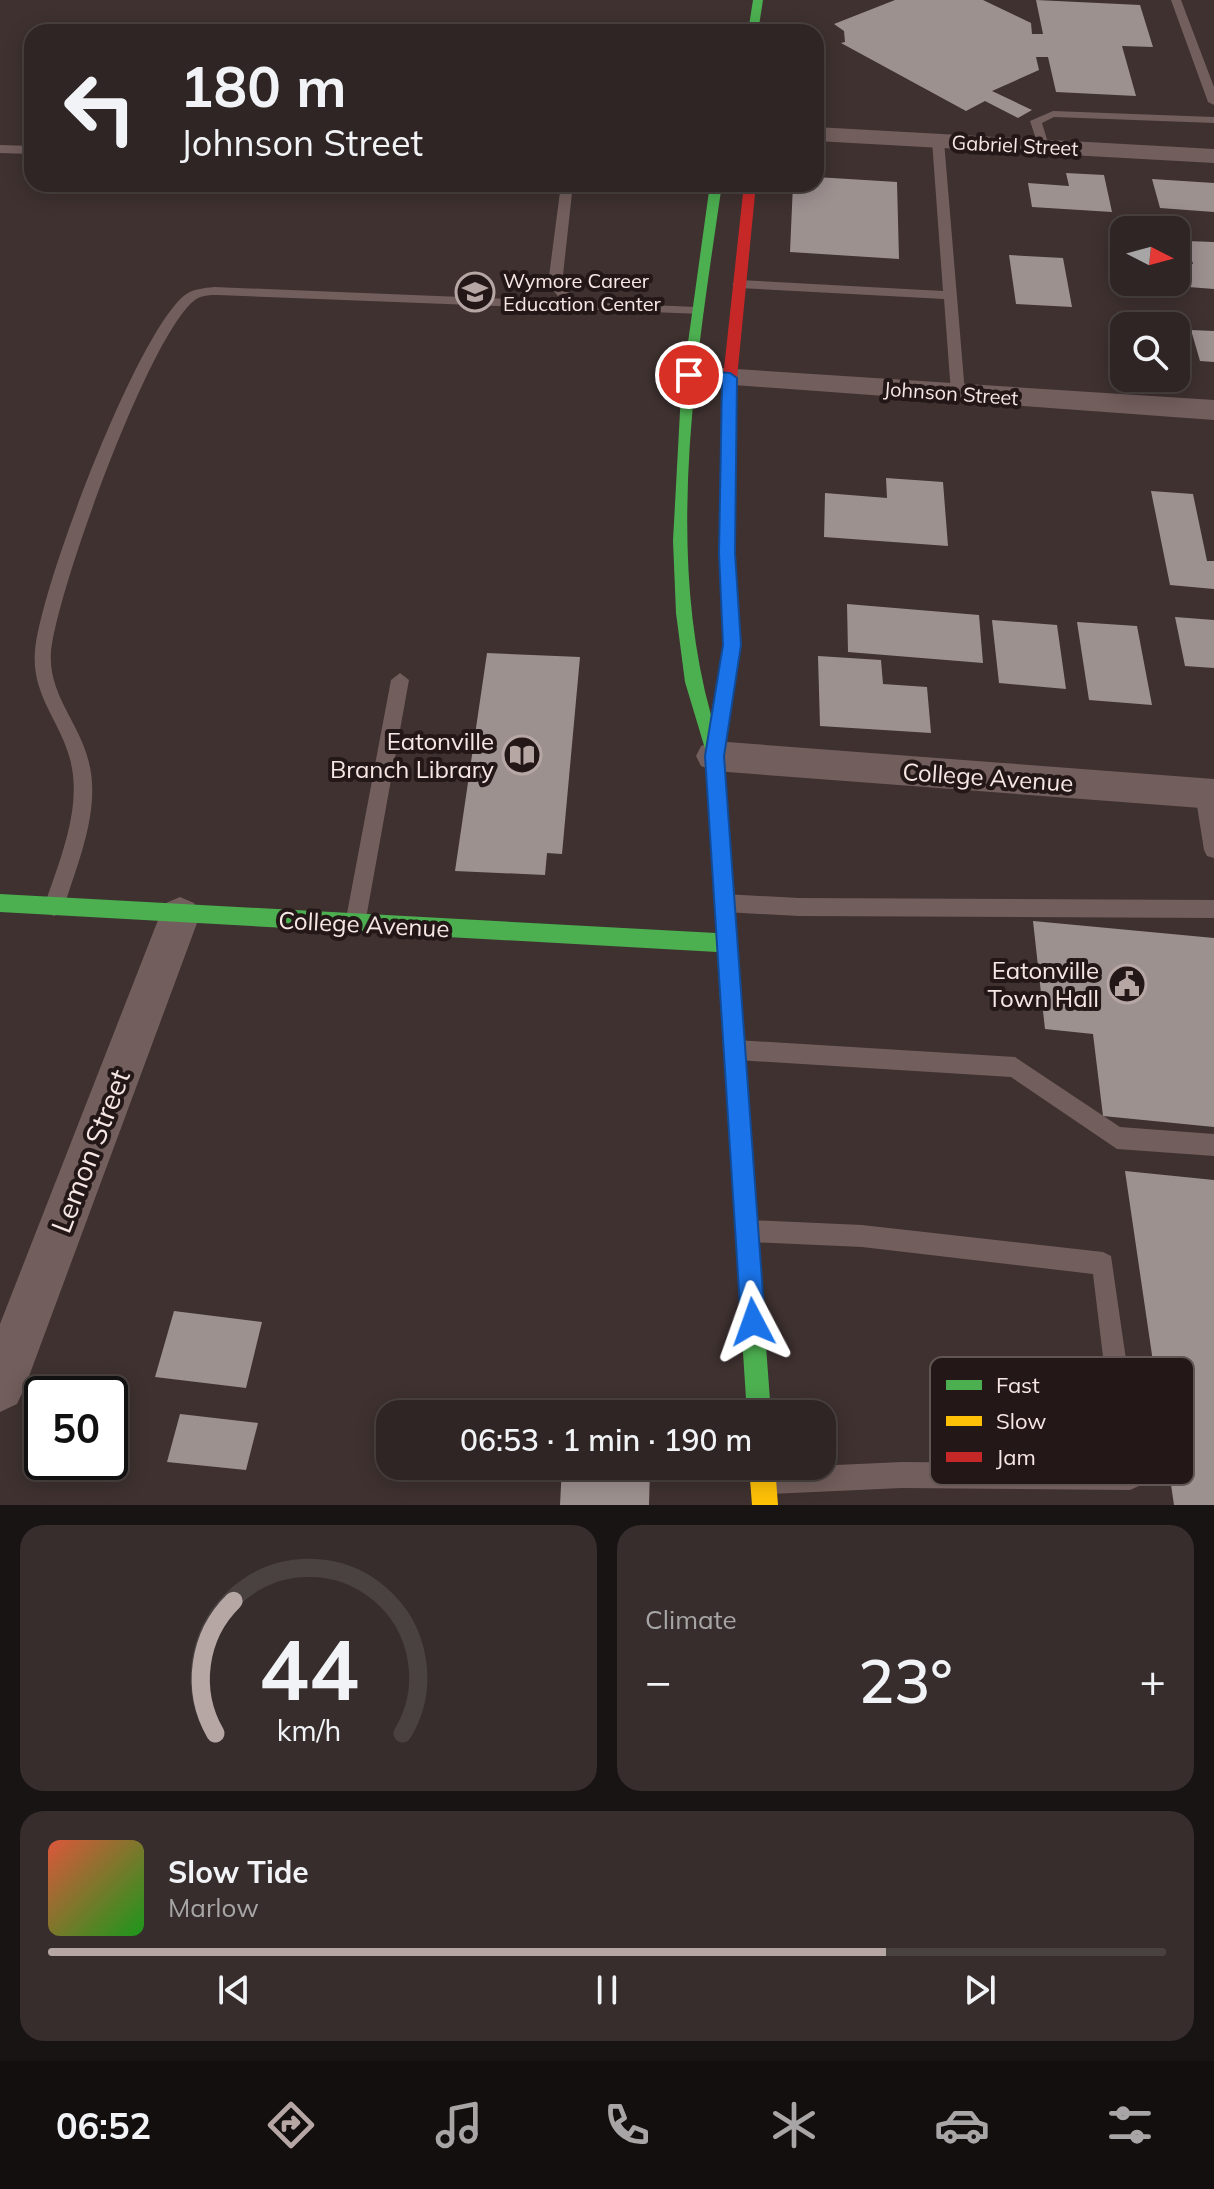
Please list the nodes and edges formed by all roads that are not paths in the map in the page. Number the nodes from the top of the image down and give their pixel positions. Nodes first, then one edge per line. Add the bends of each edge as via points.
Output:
1 (758, 0) edge
2 (1176, 0) edge
3 (754, 24) edge
4 (1214, 102) edge
5 (1214, 120) edge
6 (824, 134) edge
7 (938, 141) junction
8 (1043, 146) junction
9 (0, 149) edge
10 (24, 150) edge
11 (1214, 156) edge
12 (566, 192) edge
13 (715, 192) edge
14 (749, 192) edge
15 (739, 284) junction
16 (950, 295) junction
17 (571, 304) junction
18 (697, 311) junction
19 (689, 375) junction
20 (730, 378) junction
21 (958, 393) junction
22 (1214, 410) edge
23 (400, 680) dead end
24 (714, 756) junction
25 (1209, 794) edge
26 (1214, 850) edge
27 (0, 903) edge
28 (724, 903) junction
29 (54, 907) junction
30 (1214, 909) edge
31 (180, 915) junction
32 (355, 924) junction
33 (727, 943) junction
34 (734, 1050) junction
35 (1214, 1145) edge
36 (747, 1230) junction
37 (1115, 1357) edge
38 (0, 1387) edge
39 (758, 1400) edge
40 (930, 1475) edge
41 (763, 1484) edge

1 - 3 main road
2 - 4 lane
5 - 8 lane via 1053,114 1036,121
6 - 7 street, Gabriel Street
7 - 8 street, Gabriel Street
7 - 16 lane
8 - 11 street, Gabriel Street
9 - 10 lane
12 - 17 lane via 555,284
13 - 18 main road
14 - 15 main road
15 - 16 lane
15 - 20 main road
16 - 21 lane
17 - 18 lane
17 - 29 lane via 223,291 203,291 187,300 147,359 74,537 45,628 44,685 81,763 83,790 77,832
18 - 19 main road
19 - 20 street, Johnson Street
19 - 24 main road via 683,645
20 - 21 street, Johnson Street
20 - 24 main road via 727,553 732,645
21 - 22 street, Johnson Street
23 - 32 lane
24 - 25 street, College Avenue
24 - 28 main road
25 - 26 lane
27 - 29 main road, College Avenue
28 - 30 lane
28 - 33 main road
29 - 31 main road, College Avenue
31 - 32 main road, College Avenue
31 - 38 street, Lemon Street
32 - 33 main road, College Avenue
33 - 34 main road
34 - 35 lane via 1015,1067 1117,1138
34 - 36 main road
36 - 37 lane via 862,1236 1103,1264
36 - 39 main road
40 - 41 lane

